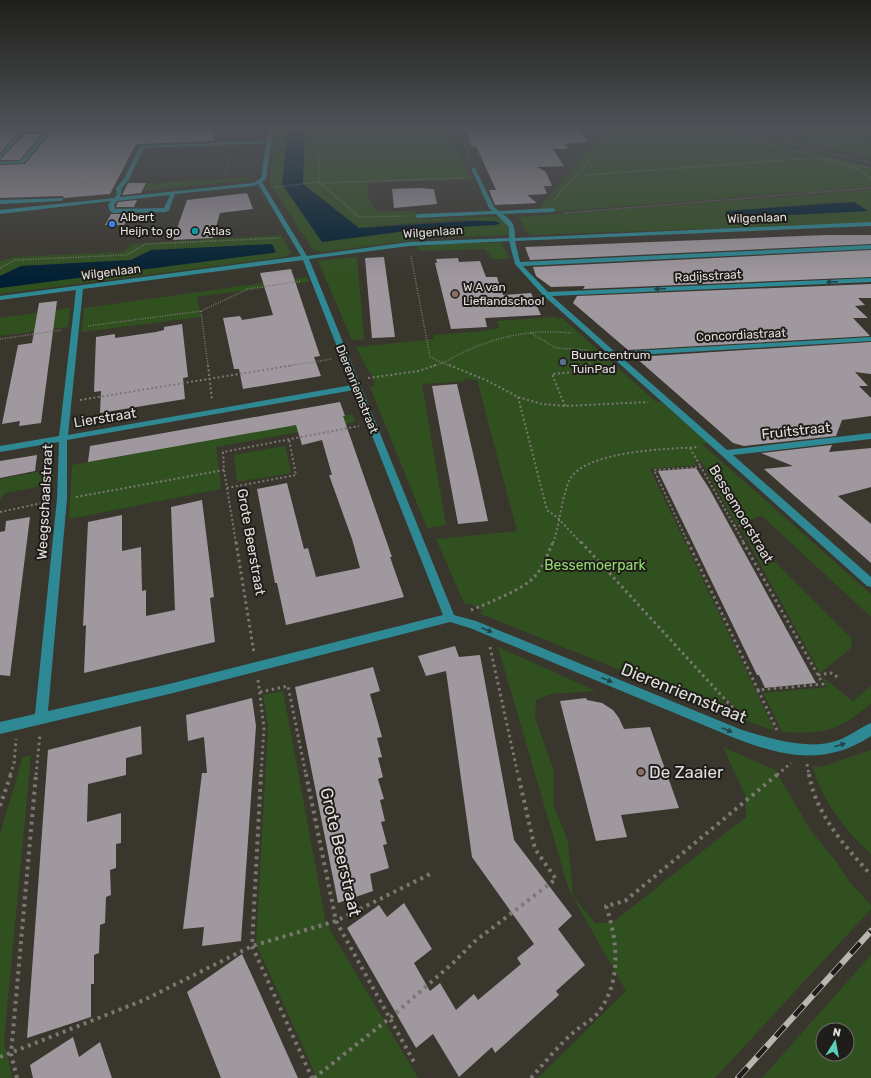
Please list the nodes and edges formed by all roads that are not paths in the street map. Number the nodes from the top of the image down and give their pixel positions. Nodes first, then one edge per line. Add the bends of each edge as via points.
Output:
1 (126, 178) edge
2 (263, 178) edge
3 (478, 178) edge
4 (262, 186) junction
5 (173, 193) junction
6 (115, 200) junction
7 (0, 202) edge
8 (70, 204) junction
9 (553, 210) dead end
10 (0, 212) edge
11 (496, 213) junction
12 (418, 216) road end
13 (871, 224) edge
14 (511, 238) junction
15 (871, 247) edge
16 (305, 258) junction
17 (518, 264) junction
18 (871, 280) edge
19 (80, 287) junction
20 (545, 294) junction
21 (0, 298) edge
22 (871, 339) edge
23 (612, 354) junction
24 (355, 384) junction
25 (871, 436) edge
26 (63, 438) junction
27 (0, 449) edge
28 (724, 453) junction
29 (871, 583) edge
30 (450, 618) junction
31 (41, 719) junction
32 (0, 728) edge
33 (871, 729) edge

1 - 6 street via 127,185
2 - 4 street
3 - 11 street, Bessemoerstraat
4 - 5 street
4 - 16 street, Dierenriemstraat
5 - 6 street
5 - 6 street via 166,210 113,211 111,206
6 - 8 street
7 - 8 street via 61,199 69,201
8 - 10 street
9 - 11 street, Wilgenlaan
11 - 12 street, Wilgenlaan
11 - 14 street, Bessemoerstraat via 509,222 512,227
13 - 14 street, Wilgenlaan
14 - 16 street, Wilgenlaan via 409,244
14 - 17 street, Bessemoerstraat
15 - 17 street
16 - 19 street, Wilgenlaan
16 - 24 street, Dierenriemstraat
17 - 20 street, Bessemoerstraat
18 -> 20 street, Radijsstraat
19 - 21 street, Wilgenlaan
19 - 26 street, Weegschaalstraat
20 - 23 street, Bessemoerstraat
22 - 23 street, Concordiastraat
23 - 28 street, Bessemoerstraat
24 - 26 street, Lierstraat via 213,413
24 - 30 street, Dierenriemstraat
25 - 28 street, Fruitstraat
26 - 27 street, Lierstraat
26 - 31 street, Weegschaalstraat via 62,499
28 - 29 street, Bessemoerstraat
30 - 31 street
30 -> 33 street, Dierenriemstraat via 487,630 741,735 783,748 806,752 839,746 853,741
31 - 32 street

